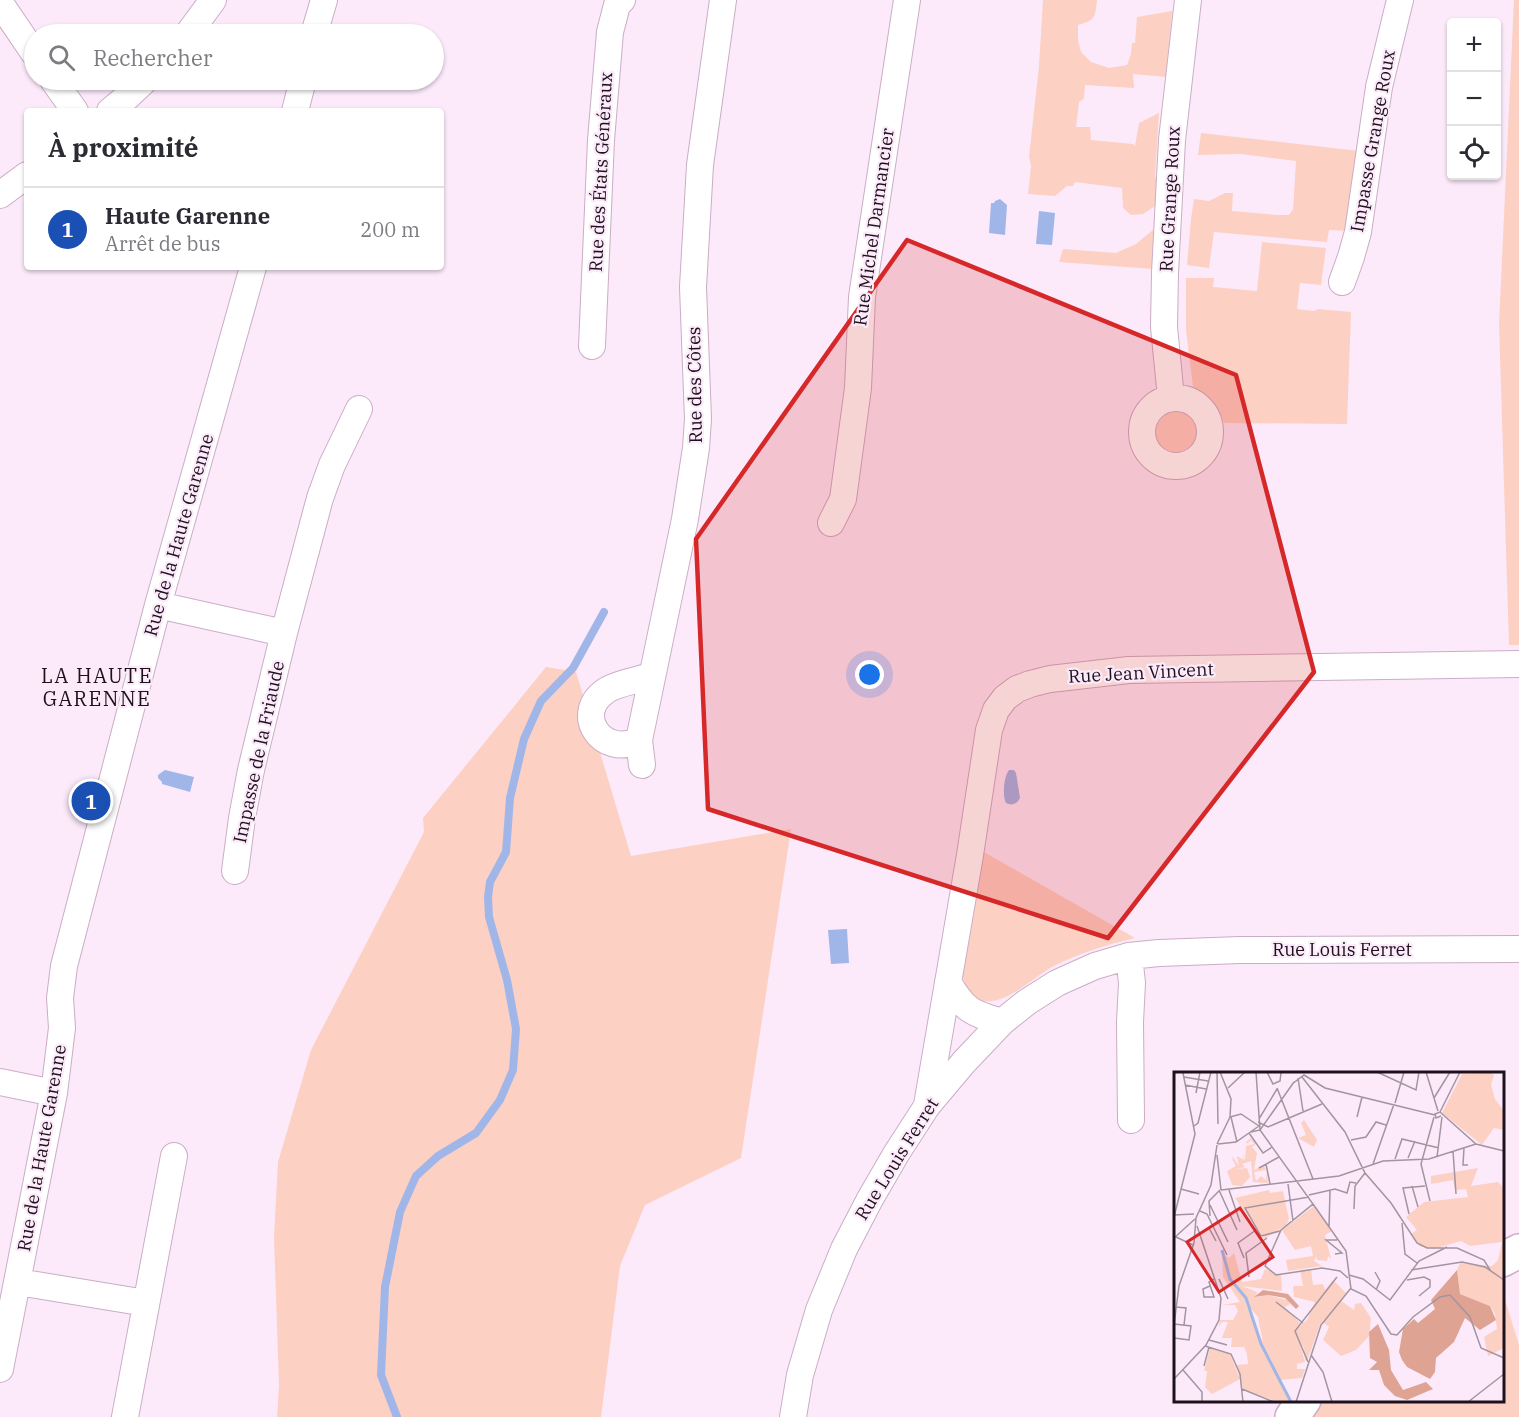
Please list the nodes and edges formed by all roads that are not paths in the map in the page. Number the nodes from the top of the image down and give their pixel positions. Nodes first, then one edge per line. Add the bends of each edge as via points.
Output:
1 (213, 0) edge
2 (324, 0) edge
3 (622, 0) edge
4 (723, 0) edge
5 (907, 0) edge
6 (1188, 0) edge
7 (1400, 0) edge
8 (0, 3) edge
9 (195, 24) edge
10 (317, 24) edge
11 (24, 38) edge
12 (60, 90) edge
13 (135, 90) edge
14 (300, 90) edge
15 (73, 108) edge
16 (114, 108) edge
17 (296, 108) edge
18 (24, 177) edge
19 (0, 195) edge
20 (252, 270) edge
21 (1341, 282) dead end
22 (592, 346) dead end
23 (1171, 398) dead end
24 (359, 409) dead end
25 (831, 523) dead end
26 (158, 605) junction
27 (284, 633) junction
28 (1519, 664) edge
29 (651, 676) junction
30 (639, 740) junction
31 (642, 765) dead end
32 (235, 871) dead end
33 (1519, 949) edge
34 (1129, 956) junction
35 (948, 982) junction
36 (1002, 1022) junction
37 (0, 1082) edge
38 (54, 1094) junction
39 (927, 1106) junction
40 (1131, 1120) dead end
41 (174, 1156) dead end
42 (1519, 1251) edge
43 (1504, 1259) edge
44 (18, 1282) junction
45 (146, 1303) junction
46 (0, 1369) edge
47 (1303, 1402) edge
48 (125, 1417) edge
49 (793, 1417) edge
50 (1292, 1417) edge

1 - 9 street
2 - 10 street
3 - 22 street, Rue des États Généraux via 610,32
4 - 29 street, Rue des Côtes via 700,165 693,287 696,448
5 - 25 street, Rue Michel Darmancier via 862,297 858,388 843,499
6 - 23 street, Rue Grange Roux via 1172,140 1166,273 1164,327
7 - 21 street, Impasse Grange Roux via 1379,87 1358,232
8 - 11 street
12 - 15 street
13 - 16 street
14 - 17 street
18 - 19 street
20 - 26 street, Rue de la Haute Garenne
24 - 27 street, Impasse de la Friaude via 320,498
26 - 27 street
26 - 38 street, Rue de la Haute Garenne via 64,966
27 - 32 street, Impasse de la Friaude via 251,770
28 - 35 street, Rue Jean Vincent via 1129,670 1050,679 1017,689 996,710 989,730
29 - 30 street, Rue des Côtes
29 - 30 street via 608,688 591,711 597,734 608,742 620,746
30 - 31 street, Rue des Côtes
33 - 34 street, Rue Louis Ferret via 1240,950
34 - 36 street, Rue Louis Ferret via 1057,983
34 - 40 street
35 - 36 street via 970,1011
35 - 39 street, Rue Jean Vincent
36 - 39 street, Rue Louis Ferret
37 - 38 street
38 - 44 street, Rue de la Haute Garenne
39 - 49 street, Rue Louis Ferret via 844,1249 819,1310 800,1375
41 - 45 street
42 - 43 main road
44 - 45 street
44 - 46 street, Rue de la Haute Garenne
45 - 48 street
47 - 50 main road

